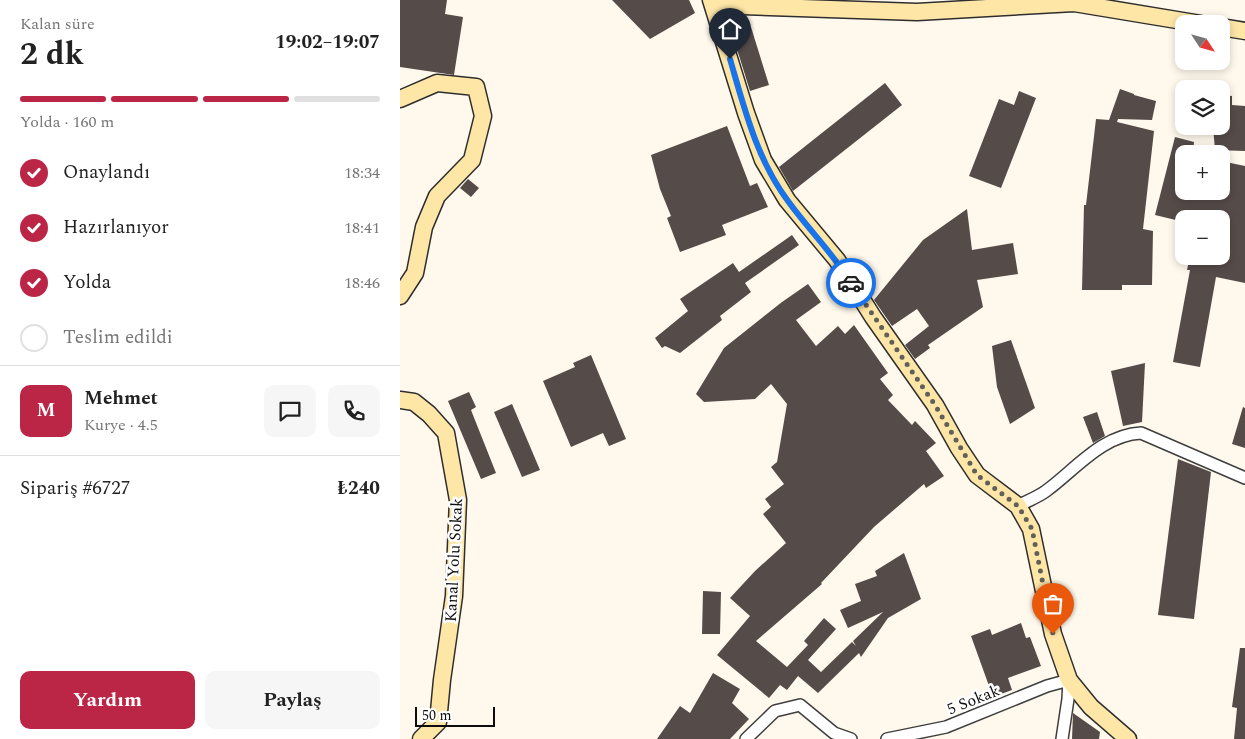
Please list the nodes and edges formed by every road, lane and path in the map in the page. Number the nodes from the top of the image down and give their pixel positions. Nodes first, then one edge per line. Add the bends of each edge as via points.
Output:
1 (713, 2) edge
2 (1074, 2) edge
3 (1175, 19) edge
4 (1230, 28) edge
5 (1245, 31) edge
6 (400, 99) edge
7 (400, 296) edge
8 (400, 400) edge
9 (1245, 478) edge
10 (1018, 506) junction
11 (1069, 680) junction
12 (421, 739) edge
13 (746, 739) edge
14 (850, 739) edge
15 (887, 739) edge
16 (1062, 739) edge
17 (1128, 739) edge

1 - 2 street via 917,12
1 - 10 street via 763,160 787,200 837,260 935,405 977,475
2 - 3 street
4 - 5 street
6 - 7 street via 437,83 476,87 483,116 472,160 437,196 424,227 415,273
8 - 12 street, Kanal Yolu Sokak via 414,402 446,433 458,500 454,596 438,722
9 - 10 street via 1141,433 1128,434 1085,458 1046,491
10 - 11 street via 1032,529 1053,634
11 - 15 street, 5 Sokak via 946,727
11 - 16 street
11 - 17 street via 1091,707
13 - 14 street via 775,711 800,705 834,733

